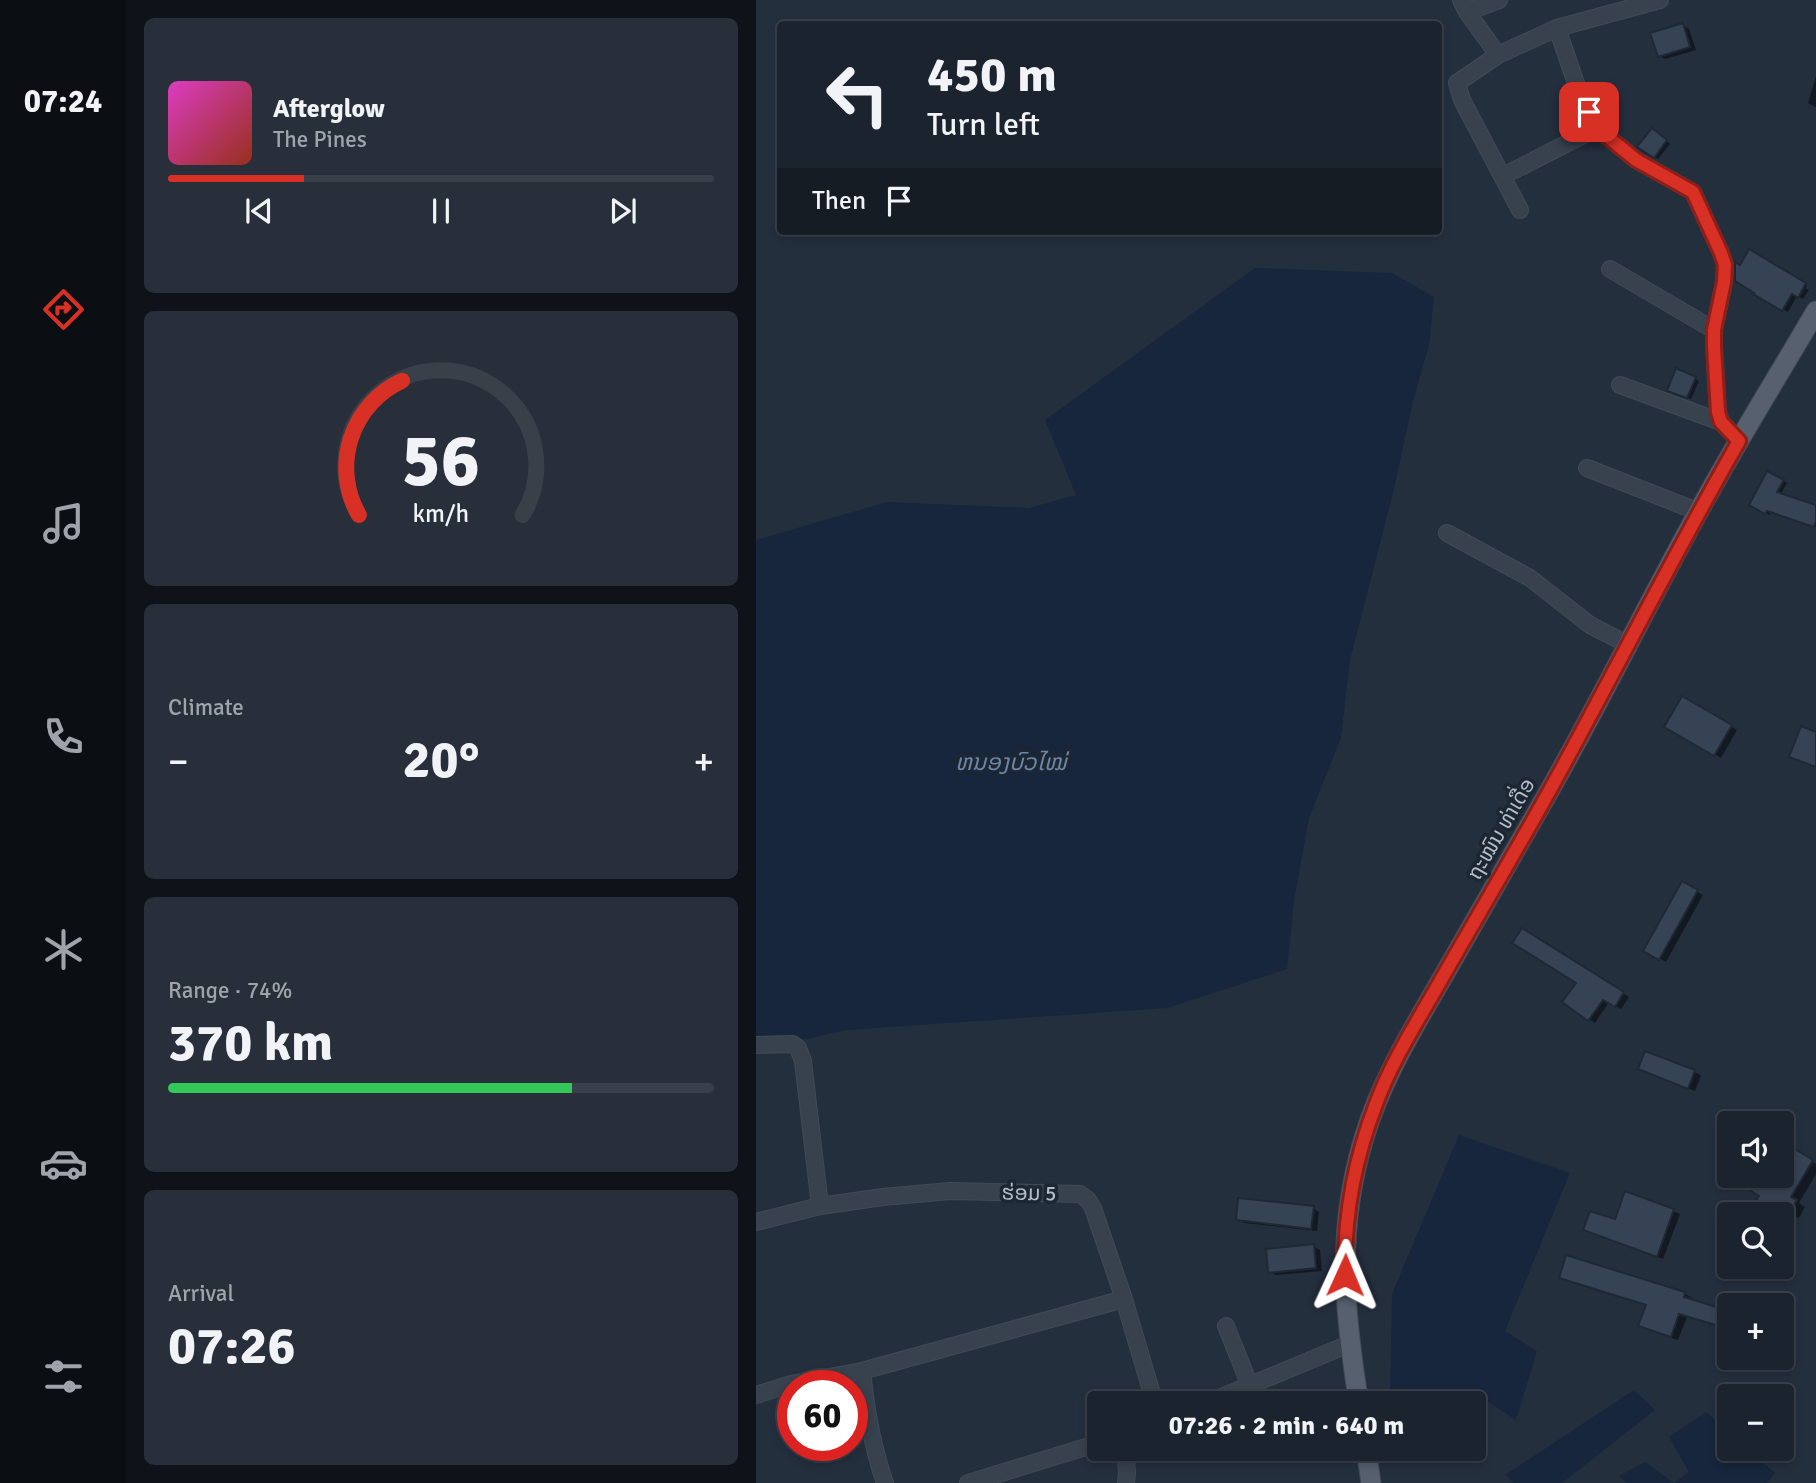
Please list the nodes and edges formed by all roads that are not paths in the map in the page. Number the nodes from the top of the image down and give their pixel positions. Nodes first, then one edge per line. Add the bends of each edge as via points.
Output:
1 (1499, 0) edge
2 (1660, 0) edge
3 (1464, 6) edge
4 (1557, 29) junction
5 (1498, 55) junction
6 (1597, 128) junction
7 (1503, 176) junction
8 (1520, 210) dead end
9 (1610, 269) dead end
10 (1816, 311) edge
11 (1714, 330) junction
12 (1620, 385) dead end
13 (1721, 422) junction
14 (1739, 441) junction
15 (1587, 468) dead end
16 (1699, 512) junction
17 (1447, 533) dead end
18 (1629, 645) junction
19 (756, 1045) edge
20 (820, 1206) junction
21 (756, 1222) edge
22 (1124, 1299) junction
23 (1226, 1326) dead end
24 (1349, 1344) junction
25 (866, 1370) edge
26 (1250, 1386) junction
27 (777, 1388) edge
28 (1151, 1391) edge
29 (1238, 1391) edge
30 (1357, 1391) edge
31 (756, 1395) edge
32 (868, 1418) edge
33 (1087, 1447) edge
34 (1126, 1461) edge
35 (1368, 1461) edge
36 (886, 1483) edge
37 (968, 1483) edge
38 (1126, 1483) edge
39 (1371, 1483) edge

1 - 3 street
2 - 4 street
3 - 5 street
4 - 5 street
4 - 6 street
5 - 7 street via 1457,83
6 - 7 street
6 - 11 street via 1636,160 1693,192 1725,265
7 - 8 street
9 - 11 street
10 - 14 main road, ຖະໝົນ ທ່າເດື່ອ
11 - 13 street
12 - 13 street
13 - 14 street
14 - 16 main road, ຖະໝົນ ທ່າເດື່ອ
15 - 16 street
16 - 18 main road, ຖະໝົນ ທ່າເດື່ອ
17 - 18 street via 1530,578 1590,625
18 - 24 main road, ຖະໝົນ ທ່າເດື່ອ via 1376,1102 1356,1169 1346,1228
19 - 20 street via 793,1044 799,1048
20 - 21 street, ຮ່ອມ 5
20 - 22 street, ຮ່ອມ 5 via 950,1191 1080,1194 1093,1208
22 - 25 street
22 - 28 street, ຮ່ອມ 5
23 - 26 street
24 - 26 street
24 - 30 main road, ຖະໝົນ ທ່າເດື່ອ
26 - 29 street
27 - 31 street
32 - 36 street
33 - 37 street
34 - 38 street
35 - 39 main road

